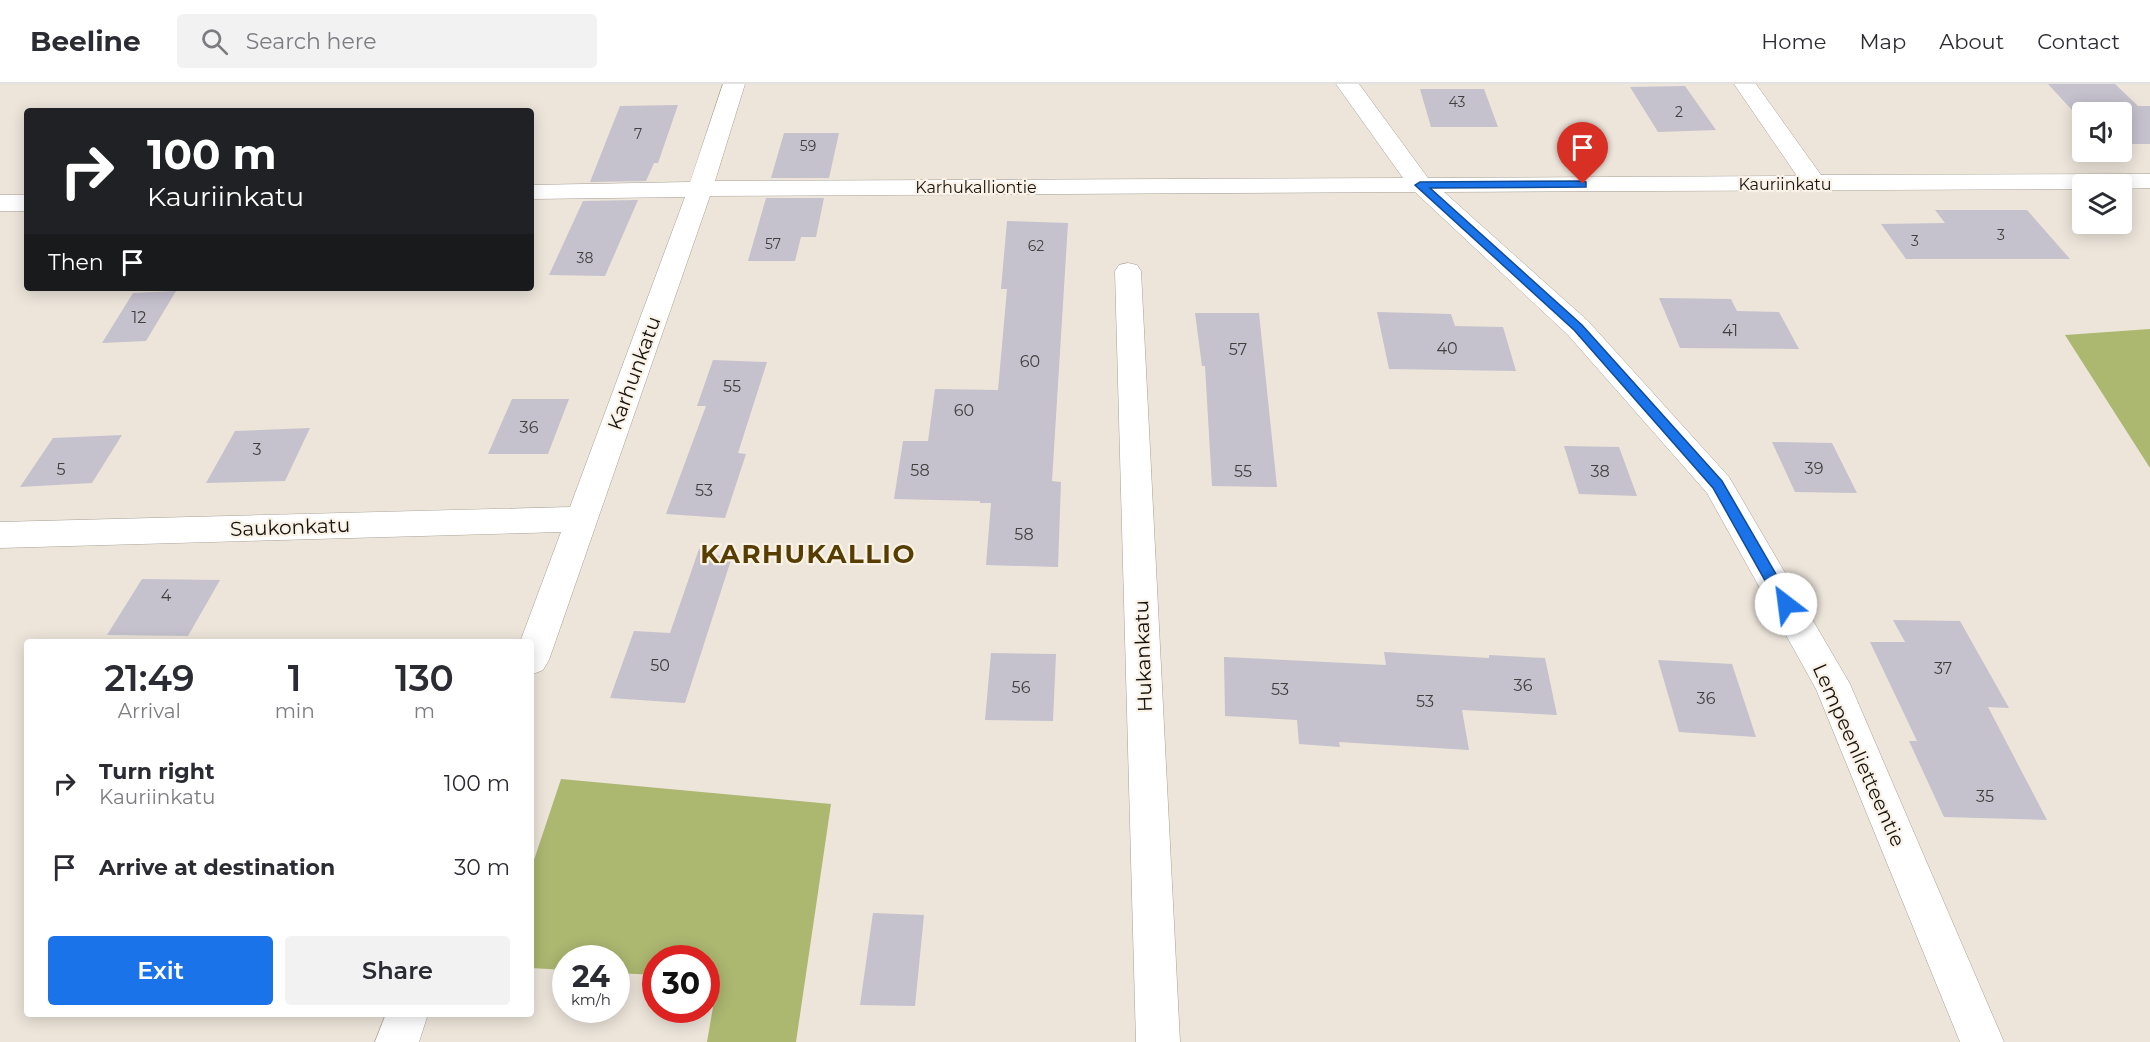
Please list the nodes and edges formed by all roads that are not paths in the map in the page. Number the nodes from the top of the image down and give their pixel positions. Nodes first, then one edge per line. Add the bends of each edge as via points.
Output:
1 (734, 84) edge
2 (1347, 84) edge
3 (1745, 84) edge
4 (2150, 181) edge
5 (1815, 184) junction
6 (1420, 185) junction
7 (700, 189) junction
8 (534, 192) edge
9 (0, 203) edge
10 (24, 203) edge
11 (1128, 271) dead end
12 (580, 519) junction
13 (0, 535) edge
14 (534, 651) edge
15 (406, 1017) edge
16 (397, 1042) edge
17 (1158, 1042) edge
18 (1982, 1042) edge

1 - 7 street, Karhunkatu
2 - 6 street, Lempeenlietteentie
3 - 5 street
4 - 5 street, Kauriinkatu
5 - 6 street, Kauriinkatu
6 - 7 street, Karhukalliontie
6 - 18 street, Lempeenlietteentie via 1578,328 1718,485 1832,684
7 - 8 street, Karhukalliontie
7 - 12 street, Karhunkatu
9 - 10 street
11 - 17 street, Hukankatu
12 - 13 street, Saukonkatu
12 - 14 street, Karhunkatu
15 - 16 street

